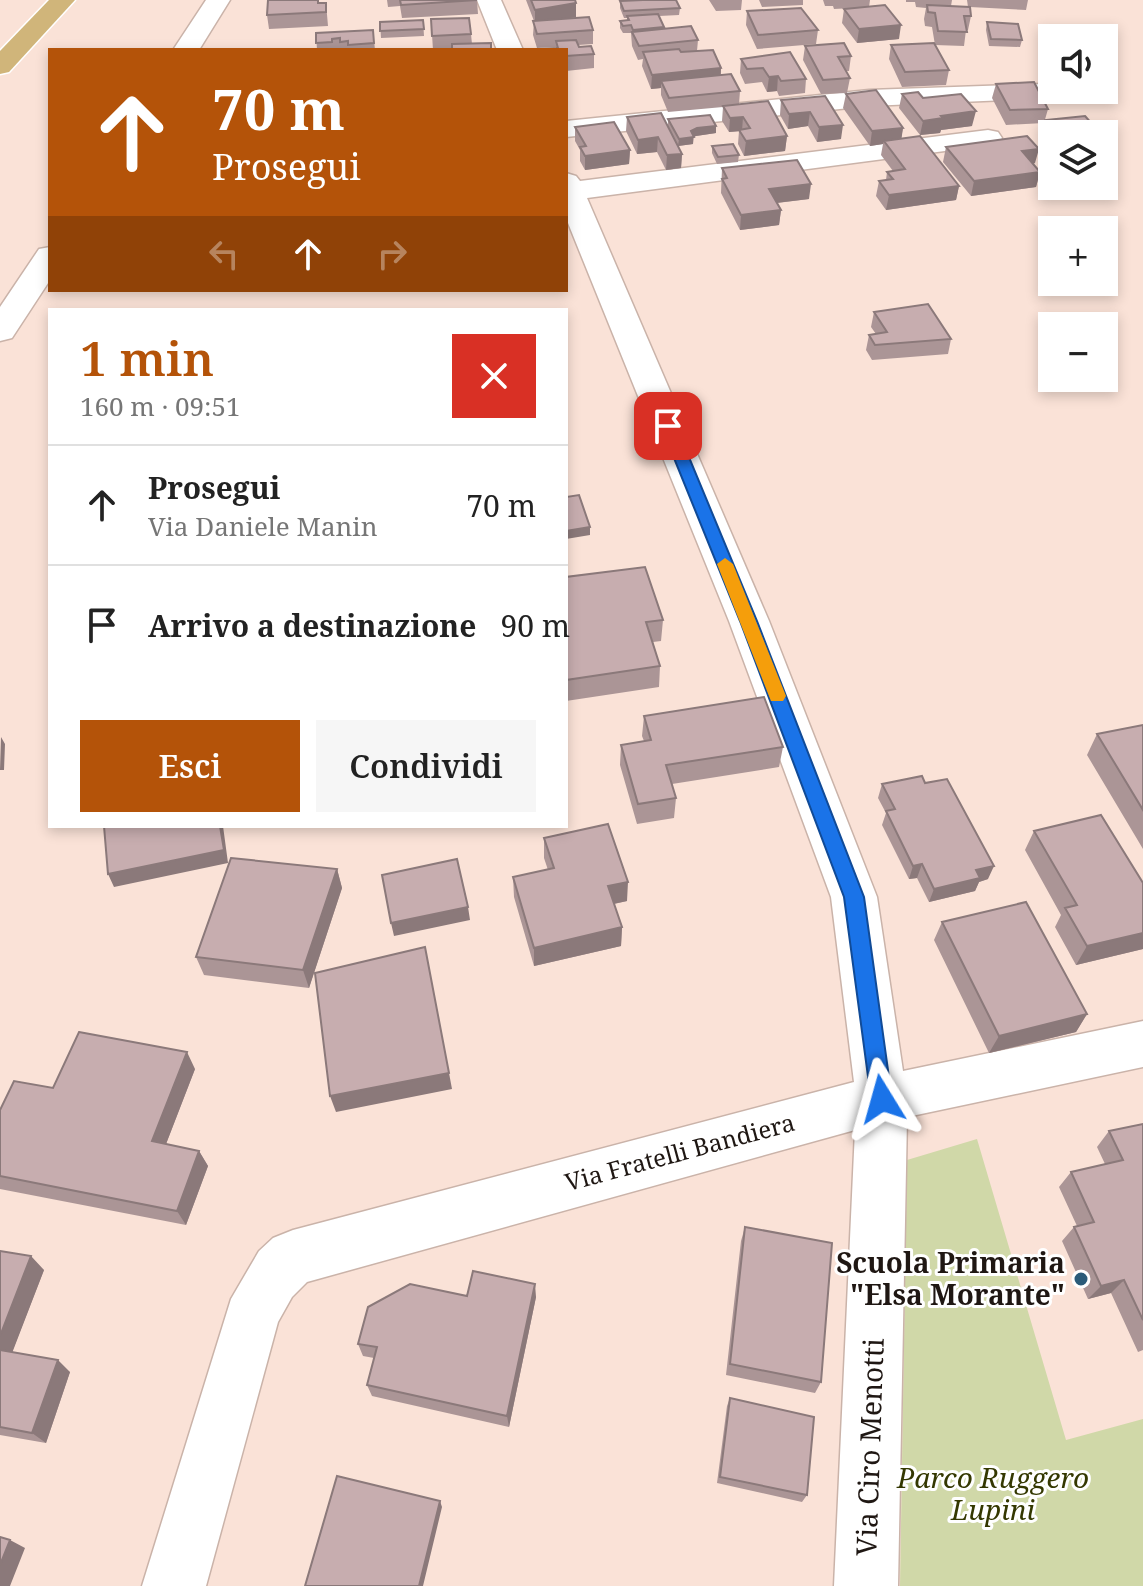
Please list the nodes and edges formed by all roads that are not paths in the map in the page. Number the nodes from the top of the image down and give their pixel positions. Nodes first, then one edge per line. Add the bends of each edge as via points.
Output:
1 (36, 0) edge
2 (63, 0) edge
3 (218, 0) edge
4 (489, 0) edge
5 (0, 37) edge
6 (187, 48) edge
7 (509, 48) edge
8 (0, 66) edge
9 (1038, 92) edge
10 (568, 129) edge
11 (988, 138) edge
12 (568, 186) edge
13 (48, 259) edge
14 (0, 331) edge
15 (1143, 1044) edge
16 (882, 1099) junction
17 (174, 1586) edge
18 (866, 1586) edge

1 - 5 main road
2 - 8 main road
3 - 6 street
4 - 7 street
9 - 10 street via 869,98
11 - 12 street
12 - 16 street, Via Ciro Menotti via 737,592 854,897
13 - 14 street
15 - 16 street, Via Fratelli Bandiera
16 - 17 street, Via Fratelli Bandiera via 293,1258 270,1280 251,1319
16 - 18 street, Via Ciro Menotti

